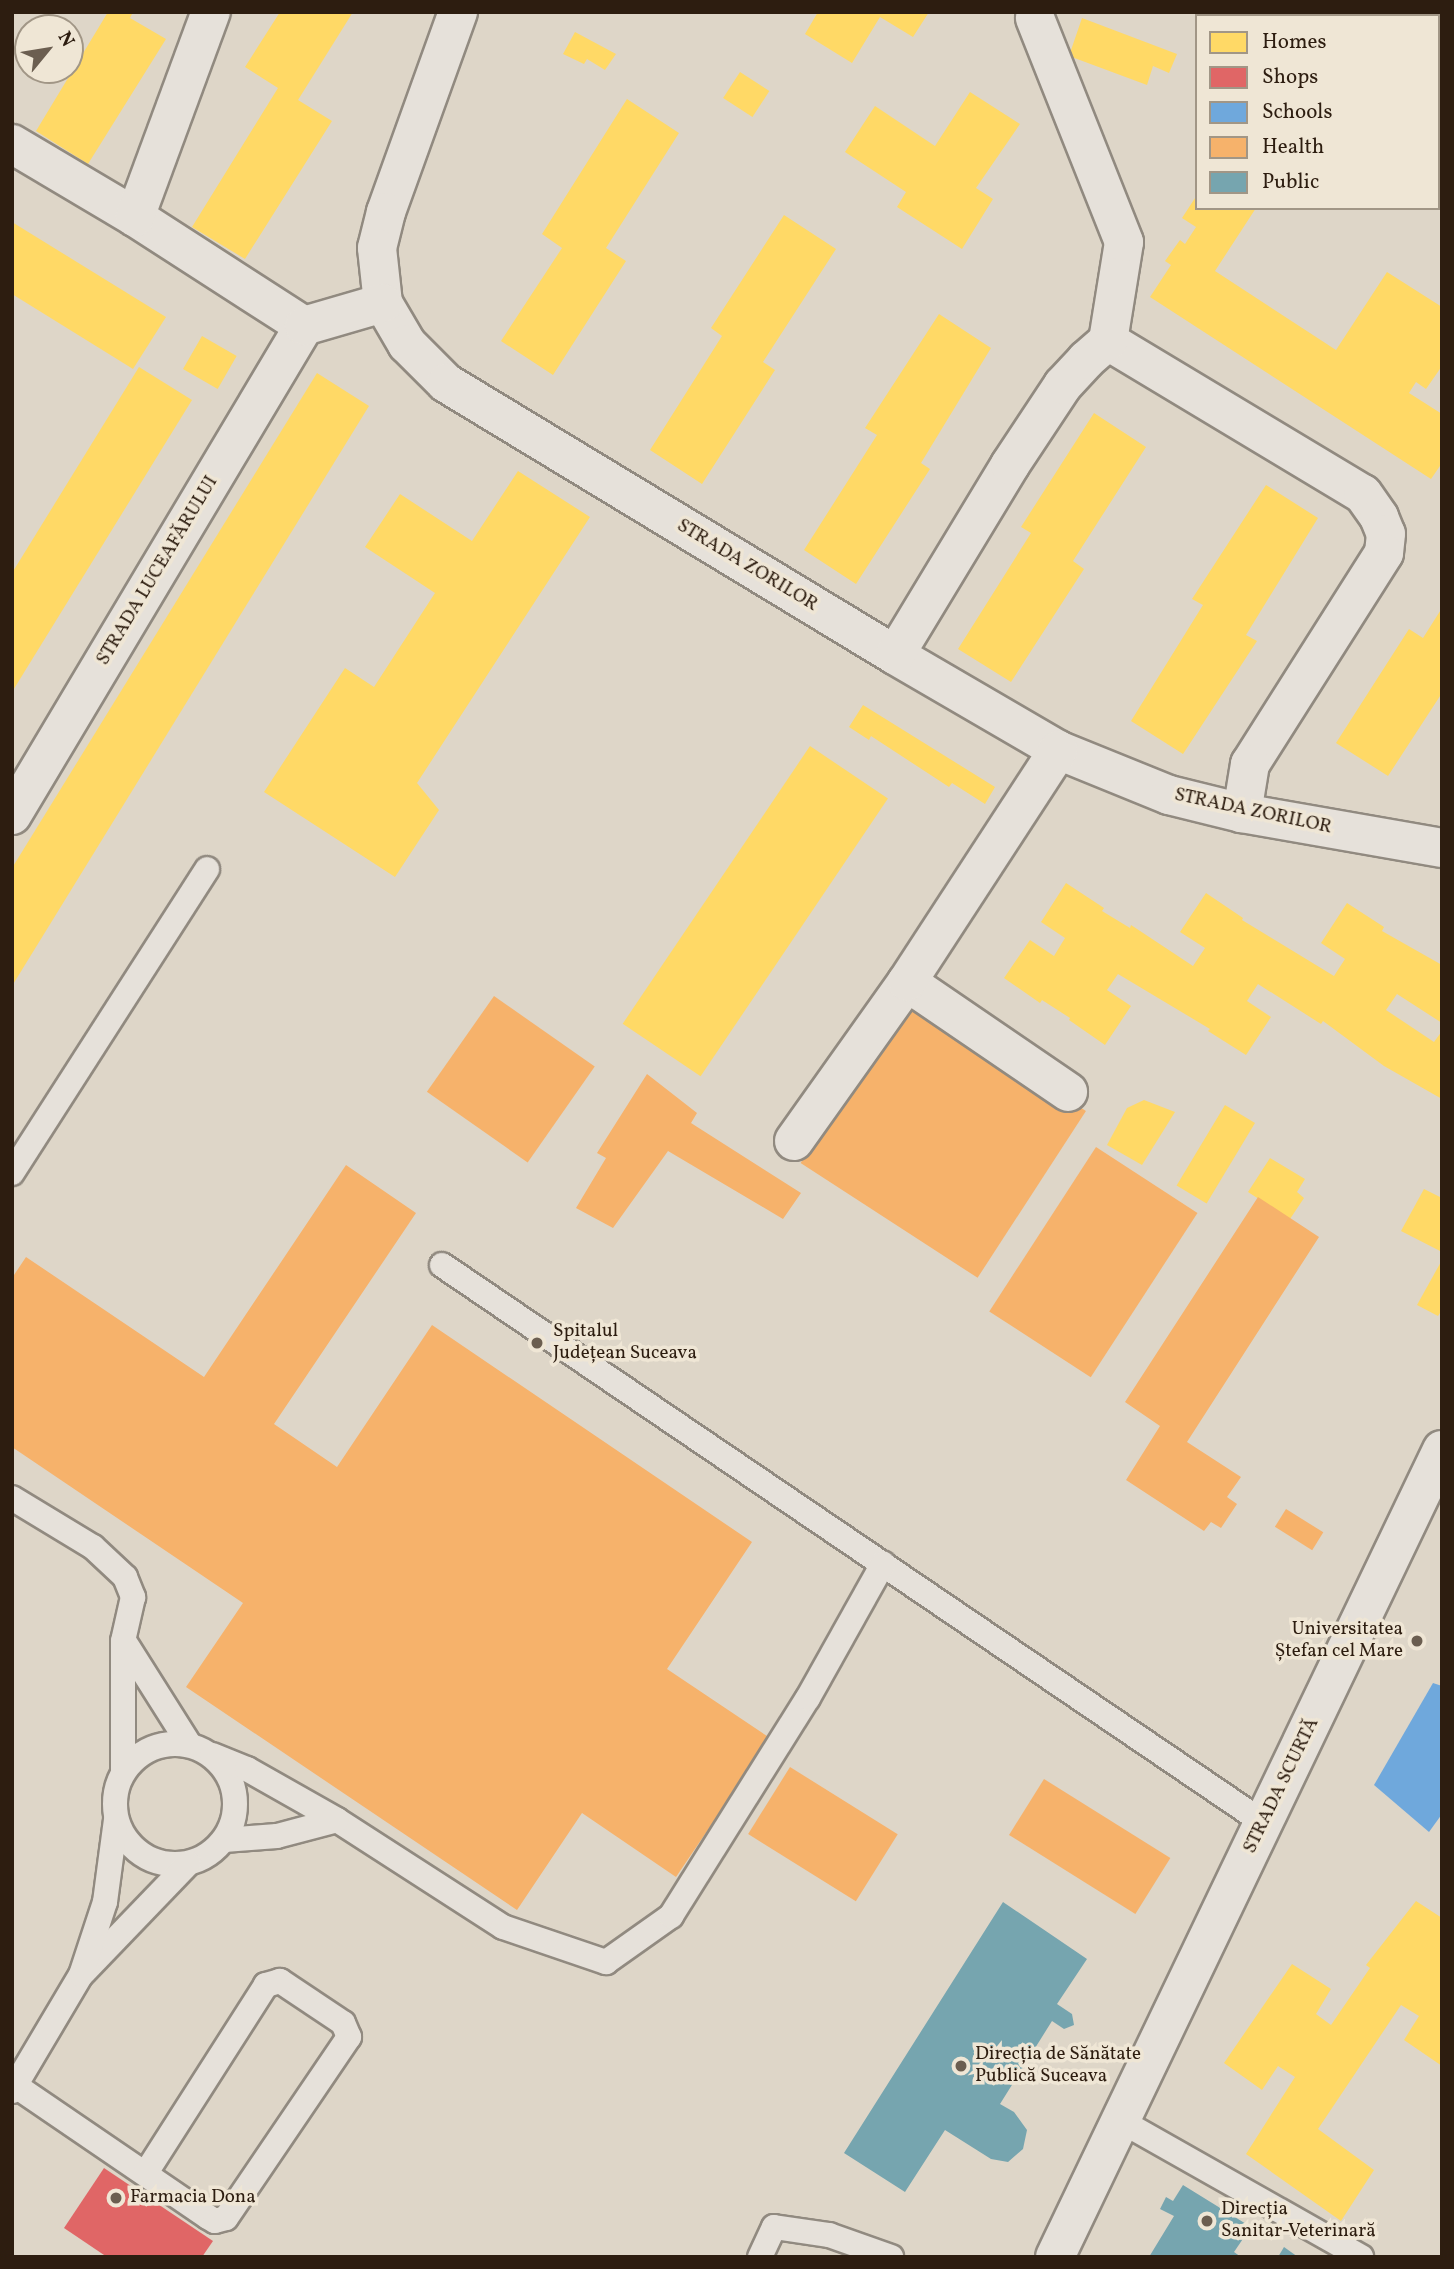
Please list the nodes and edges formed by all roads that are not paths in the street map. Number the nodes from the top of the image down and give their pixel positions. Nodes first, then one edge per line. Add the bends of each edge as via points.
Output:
1 (211, 12) edge
2 (458, 12) edge
3 (1035, 18) dead end
4 (12, 144) edge
5 (135, 217) junction
6 (383, 303) junction
7 (303, 327) junction
8 (1108, 341) junction
9 (895, 655) junction
10 (1058, 750) junction
11 (1241, 813) junction
12 (12, 816) edge
13 (1442, 848) edge
14 (207, 869) dead end
15 (907, 982) junction
16 (1068, 1092) dead end
17 (794, 1141) dead end
18 (12, 1173) edge
19 (442, 1265) dead end
20 (1442, 1450) edge
21 (12, 1498) edge
22 (883, 1564) junction
23 (123, 1641) junction
24 (189, 1744) junction
25 (212, 1755) junction
26 (123, 1771) junction
27 (116, 1820) junction
28 (337, 1820) junction
29 (1264, 1823) junction
30 (224, 1840) junction
31 (189, 1863) junction
32 (81, 1975) junction
33 (14, 2089) edge
34 (1121, 2121) junction
35 (145, 2174) junction
36 (760, 2257) edge
37 (891, 2257) edge
38 (1055, 2257) edge
39 (1361, 2257) edge

1 - 5 street
2 - 6 street, STRADA ZORILOR via 386,212 377,248
3 - 8 street via 1124,242
4 - 5 street
5 - 7 street
6 - 7 street
6 - 9 street, STRADA ZORILOR via 407,344 446,383
7 - 12 street, STRADA LUCEAFĂRULUI
8 - 9 street via 1063,385
8 - 11 street via 1363,494 1386,534 1384,553 1250,764
9 - 10 street, STRADA ZORILOR
10 - 11 street, STRADA ZORILOR via 1169,795
10 - 15 street
11 - 13 street, STRADA ZORILOR
14 - 18 lane
15 - 16 street
15 - 17 street
19 - 22 lane
20 - 29 street, STRADA SCURTĂ
21 - 23 lane via 93,1547 125,1577 133,1597
22 - 28 lane via 808,1698 671,1916 606,1962 503,1927
22 - 29 lane
23 - 24 lane
23 - 26 lane
24 - 25 lane
24 - 26 lane via 164,1744 141,1753
25 - 28 lane via 247,1769
25 - 30 lane via 227,1773 235,1795 234,1819
26 - 27 lane via 114,1795
27 - 31 lane via 126,1841 144,1857 166,1865
27 - 32 lane via 105,1902
28 - 30 lane via 277,1836
29 - 34 street, STRADA SCURTĂ
30 - 31 lane via 209,1855
31 - 32 lane
32 - 33 lane
33 - 35 lane
34 - 38 street, STRADA SCURTĂ
34 - 39 lane
35 - 35 lane via 266,1985 280,1981 343,2023 349,2037 226,2218 215,2221
36 - 37 lane via 774,2227 829,2235

